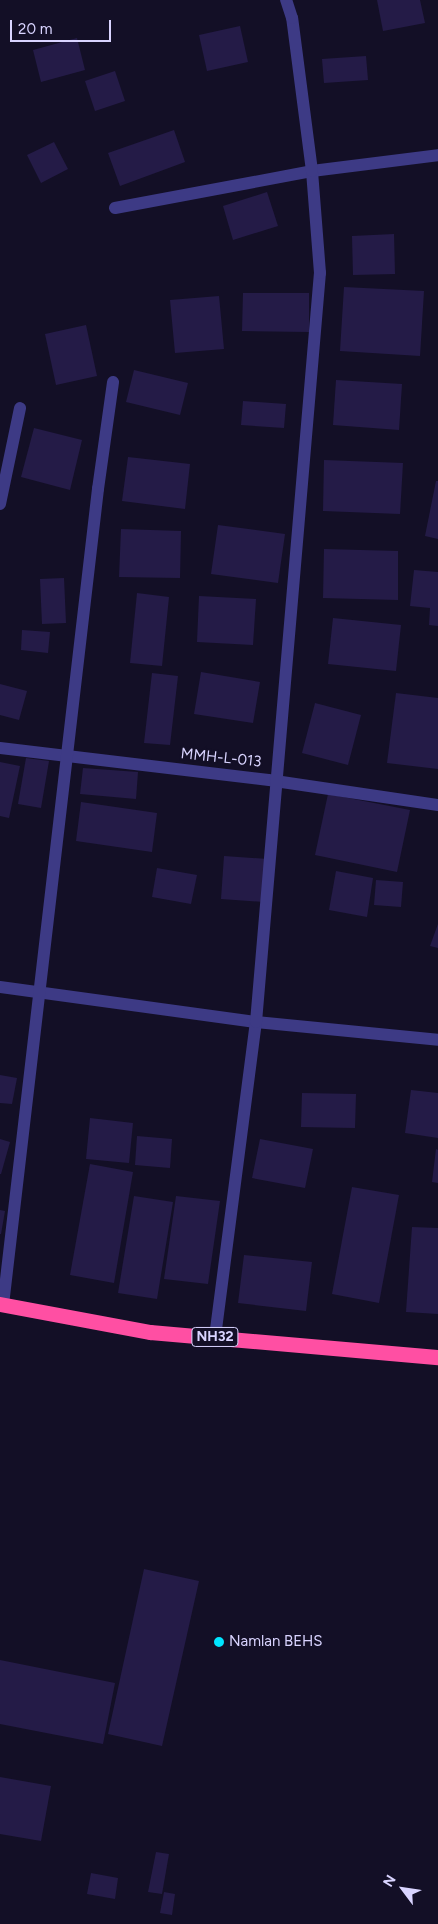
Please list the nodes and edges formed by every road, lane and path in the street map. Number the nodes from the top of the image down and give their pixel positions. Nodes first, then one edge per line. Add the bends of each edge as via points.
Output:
1 (286, 0) edge
2 (438, 155) edge
3 (312, 171) junction
4 (115, 208) dead end
5 (113, 382) dead end
6 (20, 408) dead end
7 (0, 504) edge
8 (0, 748) edge
9 (68, 758) junction
10 (275, 781) junction
11 (438, 805) edge
12 (0, 987) edge
13 (38, 992) junction
14 (256, 1022) junction
15 (438, 1040) edge
16 (2, 1304) edge
17 (215, 1337) junction
18 (438, 1357) edge

1 - 3 street via 292,18
2 - 3 street
3 - 4 street
3 - 10 street via 320,273
5 - 9 street
6 - 7 street
8 - 9 street, MMH-L-013
9 - 10 street, MMH-L-013
9 - 13 street
10 - 11 street, MMH-L-013
10 - 14 street
12 - 13 street
13 - 14 street
13 - 16 street
14 - 15 street
14 - 17 street
16 - 17 highway, NH32 via 150,1332
17 - 18 highway, NH32

